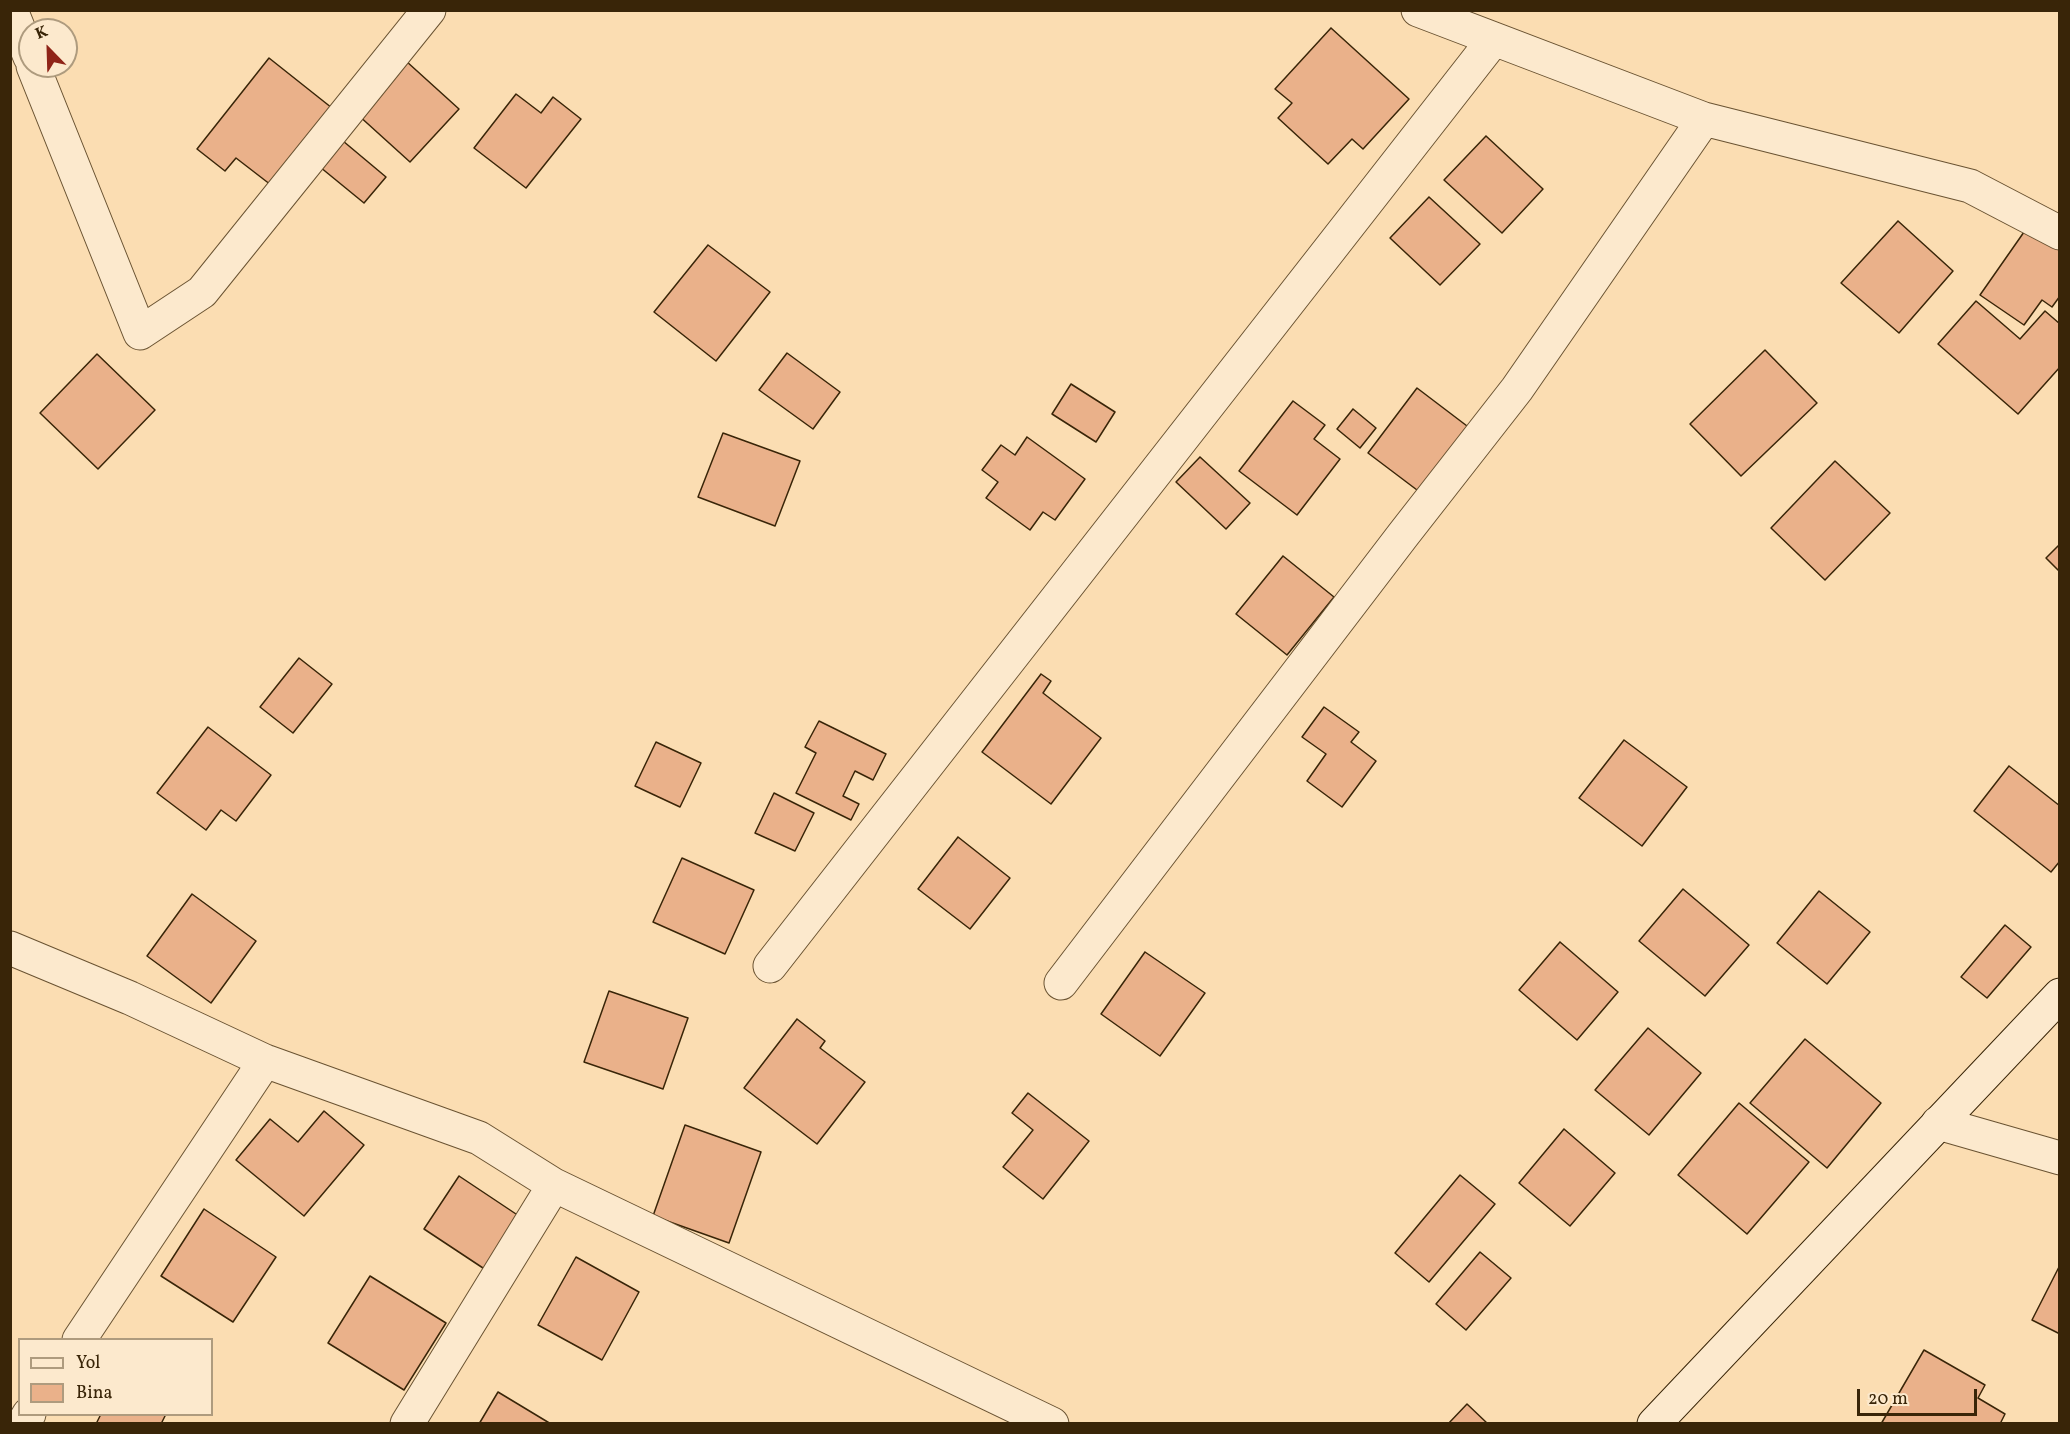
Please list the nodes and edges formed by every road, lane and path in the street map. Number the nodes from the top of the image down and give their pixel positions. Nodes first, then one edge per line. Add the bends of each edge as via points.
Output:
1 (11, 10) edge
2 (429, 10) edge
3 (1418, 10) edge
4 (18, 27) edge
5 (1494, 39) junction
6 (38, 78) edge
7 (1704, 119) junction
8 (2060, 233) edge
9 (10, 948) edge
10 (770, 966) dead end
11 (1061, 983) dead end
12 (2060, 995) edge
13 (264, 1061) junction
14 (1938, 1123) junction
15 (2060, 1158) edge
16 (554, 1185) junction
17 (80, 1338) edge
18 (407, 1424) edge
19 (1052, 1424) edge
20 (1654, 1424) edge

1 - 4 street
2 - 6 street via 202,292 140,333
3 - 5 street
5 - 7 street
5 - 10 street
7 - 8 street via 1970,186
7 - 11 street via 1517,389
9 - 13 street via 130,998
12 - 14 street
13 - 16 street via 479,1138
13 - 17 street
14 - 15 street
14 - 20 street
16 - 18 street
16 - 19 street

